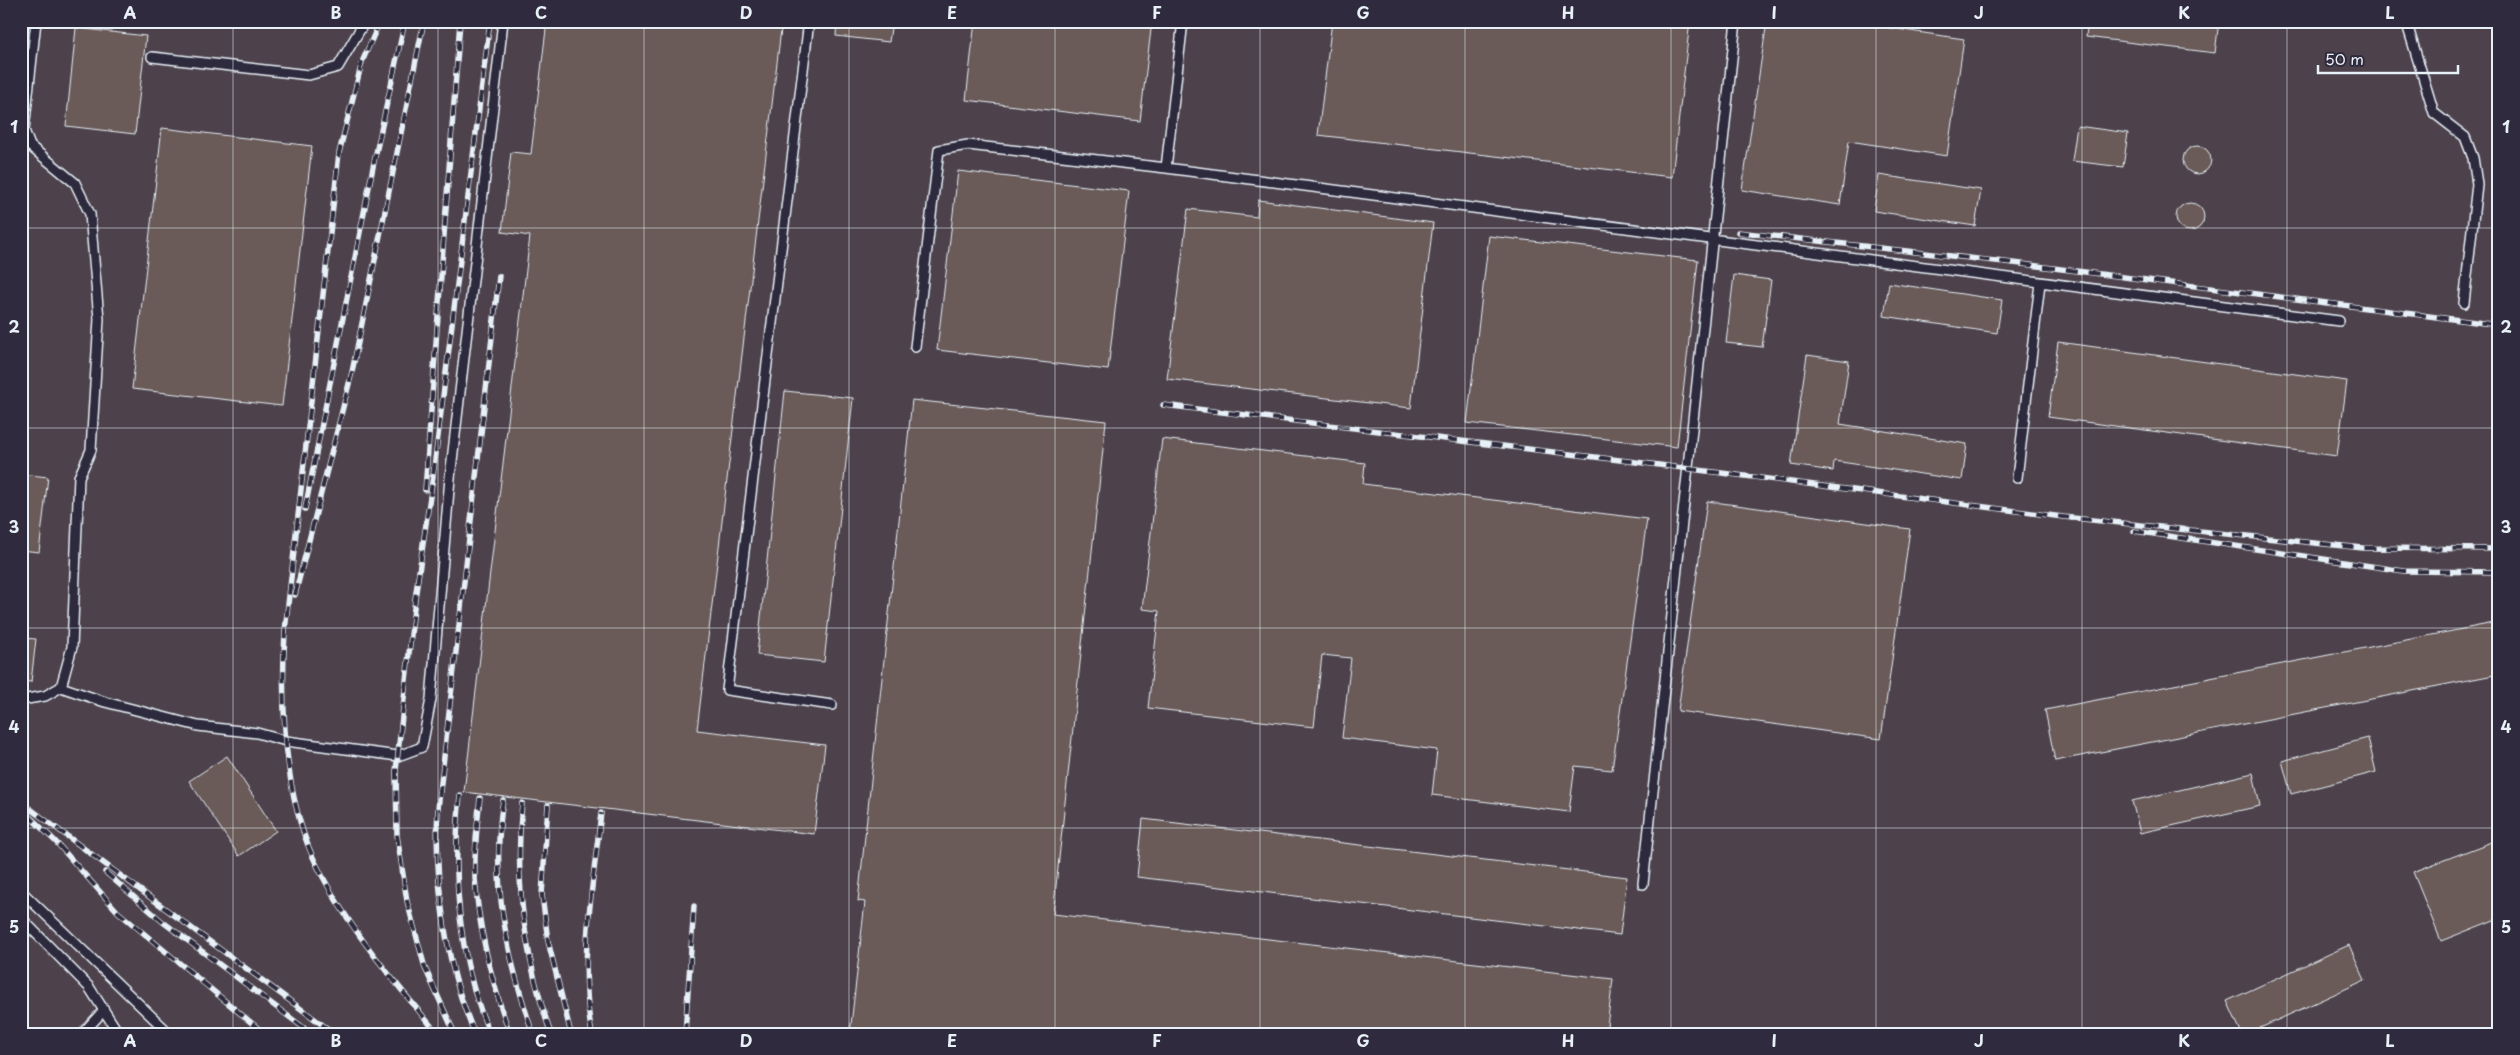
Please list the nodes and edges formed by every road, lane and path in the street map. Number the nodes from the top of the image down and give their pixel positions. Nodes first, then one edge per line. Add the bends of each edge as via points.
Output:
1 (36, 21) edge
2 (365, 21) edge
3 (503, 21) edge
4 (809, 21) edge
5 (1183, 21) edge
6 (1736, 21) edge
7 (2406, 21) edge
8 (152, 57) dead end
9 (22, 130) edge
10 (1166, 168) junction
11 (1714, 240) junction
12 (2040, 283) junction
13 (2464, 303) dead end
14 (2339, 321) dead end
15 (915, 346) dead end
16 (2017, 478) dead end
17 (61, 687) junction
18 (21, 700) edge
19 (832, 705) dead end
20 (1643, 884) dead end
21 (21, 891) edge
22 (21, 918) edge
23 (104, 1010) junction
24 (82, 1034) edge
25 (120, 1034) edge
26 (170, 1034) edge

1 - 9 lane
2 - 8 lane via 338,67 309,75
3 - 17 lane via 450,478 432,699 422,747 398,756 286,741 257,733 198,726
4 - 19 lane via 728,690
5 - 10 lane
6 - 11 lane
7 - 13 lane via 2434,113 2465,137 2473,158 2477,184
9 - 17 lane via 30,146 75,183 90,214 99,319 91,450 79,477 72,648
10 - 11 lane
10 - 15 lane via 968,145 939,150
11 - 12 lane
11 - 20 lane
12 - 14 lane
12 - 16 lane
17 - 18 lane via 45,696
21 - 26 lane
22 - 23 lane via 89,987
23 - 24 lane
23 - 25 lane

